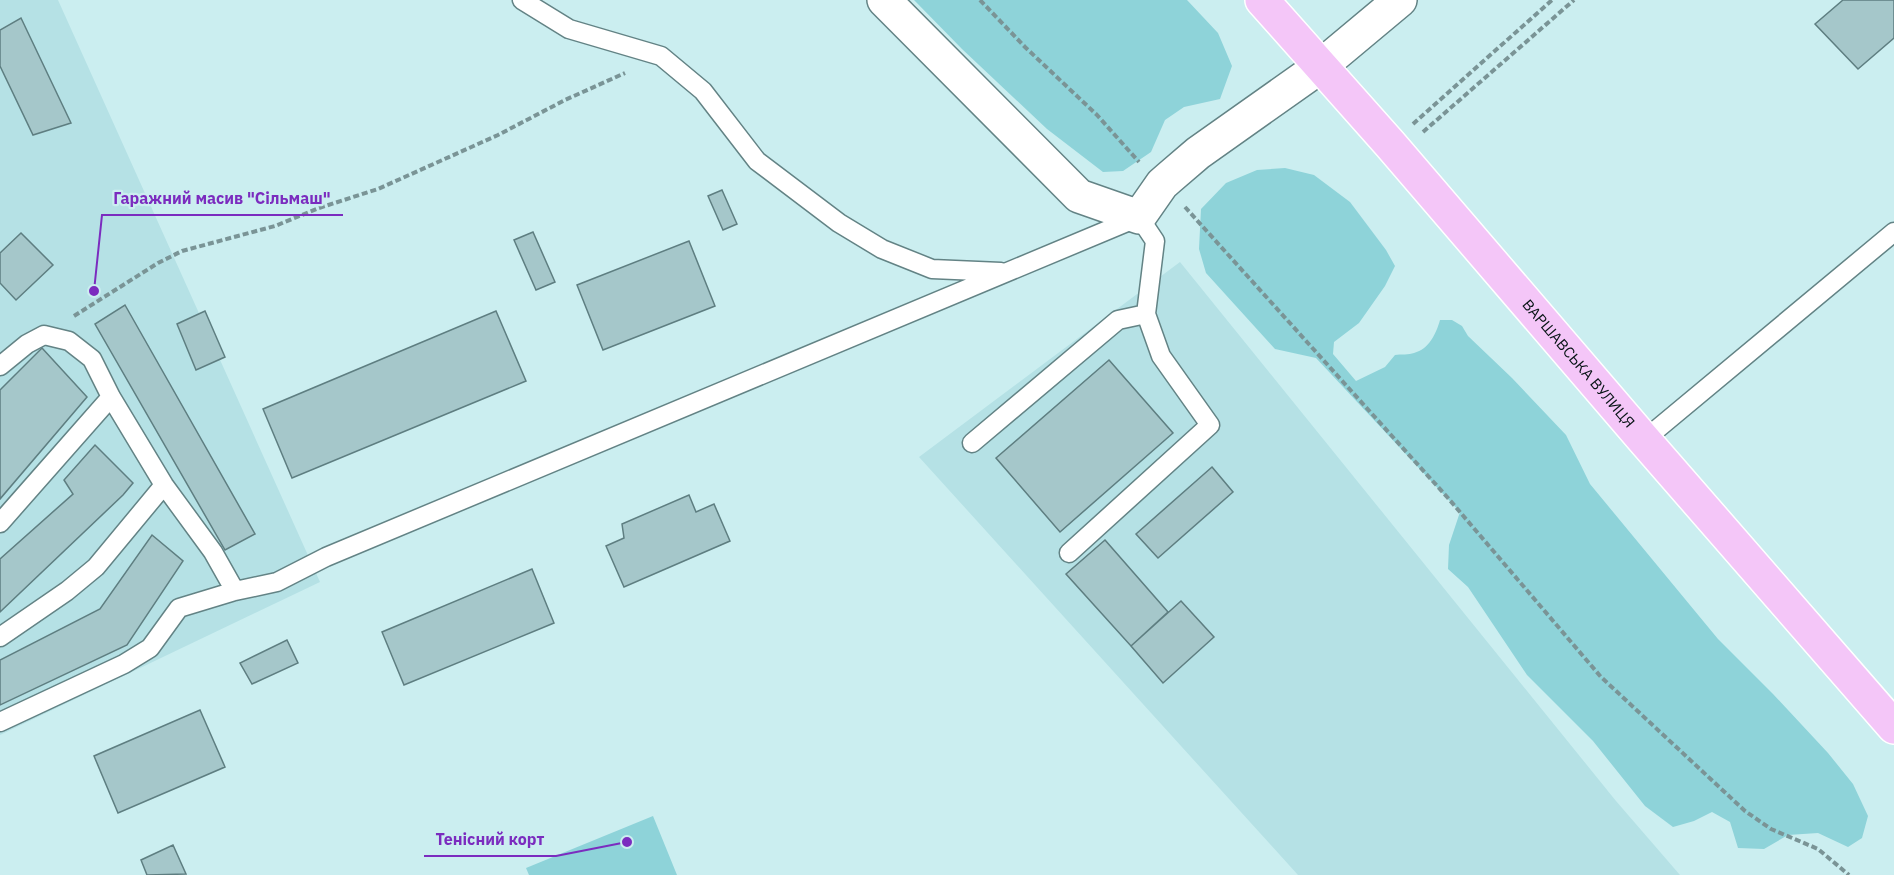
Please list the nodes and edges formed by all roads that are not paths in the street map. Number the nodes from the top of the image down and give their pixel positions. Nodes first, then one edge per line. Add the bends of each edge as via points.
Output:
1 (522, 0) edge
2 (884, 0) edge
3 (1262, 0) edge
4 (1400, 0) edge
5 (1321, 66) junction
6 (1139, 217) junction
7 (1894, 232) edge
8 (1009, 273) junction
9 (1146, 314) junction
10 (0, 366) edge
11 (111, 397) junction
12 (1644, 440) junction
13 (972, 443) dead end
14 (164, 485) junction
15 (0, 523) edge
16 (1069, 553) dead end
17 (236, 591) junction
18 (0, 637) edge
19 (0, 722) edge
20 (1894, 727) edge

1 - 8 lane via 569,29 661,56 703,91 757,161 839,223 882,249 932,269
2 - 6 street via 1079,196
3 - 5 highway, ВАРШАВСЬКА ВУЛИЦЯ
4 - 5 street
5 - 6 street via 1198,153 1161,184
5 - 12 highway, ВАРШАВСЬКА ВУЛИЦЯ
6 - 8 lane
6 - 9 lane via 1155,241
7 - 12 lane
8 - 17 lane via 326,557 277,582
9 - 13 lane via 1118,320
9 - 16 lane via 1161,356 1210,425
10 - 11 lane via 44,335 69,341 92,359
11 - 14 lane
11 - 15 lane
12 - 20 highway, ВАРШАВСЬКА ВУЛИЦЯ
14 - 17 lane
14 - 18 lane via 96,567
17 - 19 lane via 179,608 150,648

